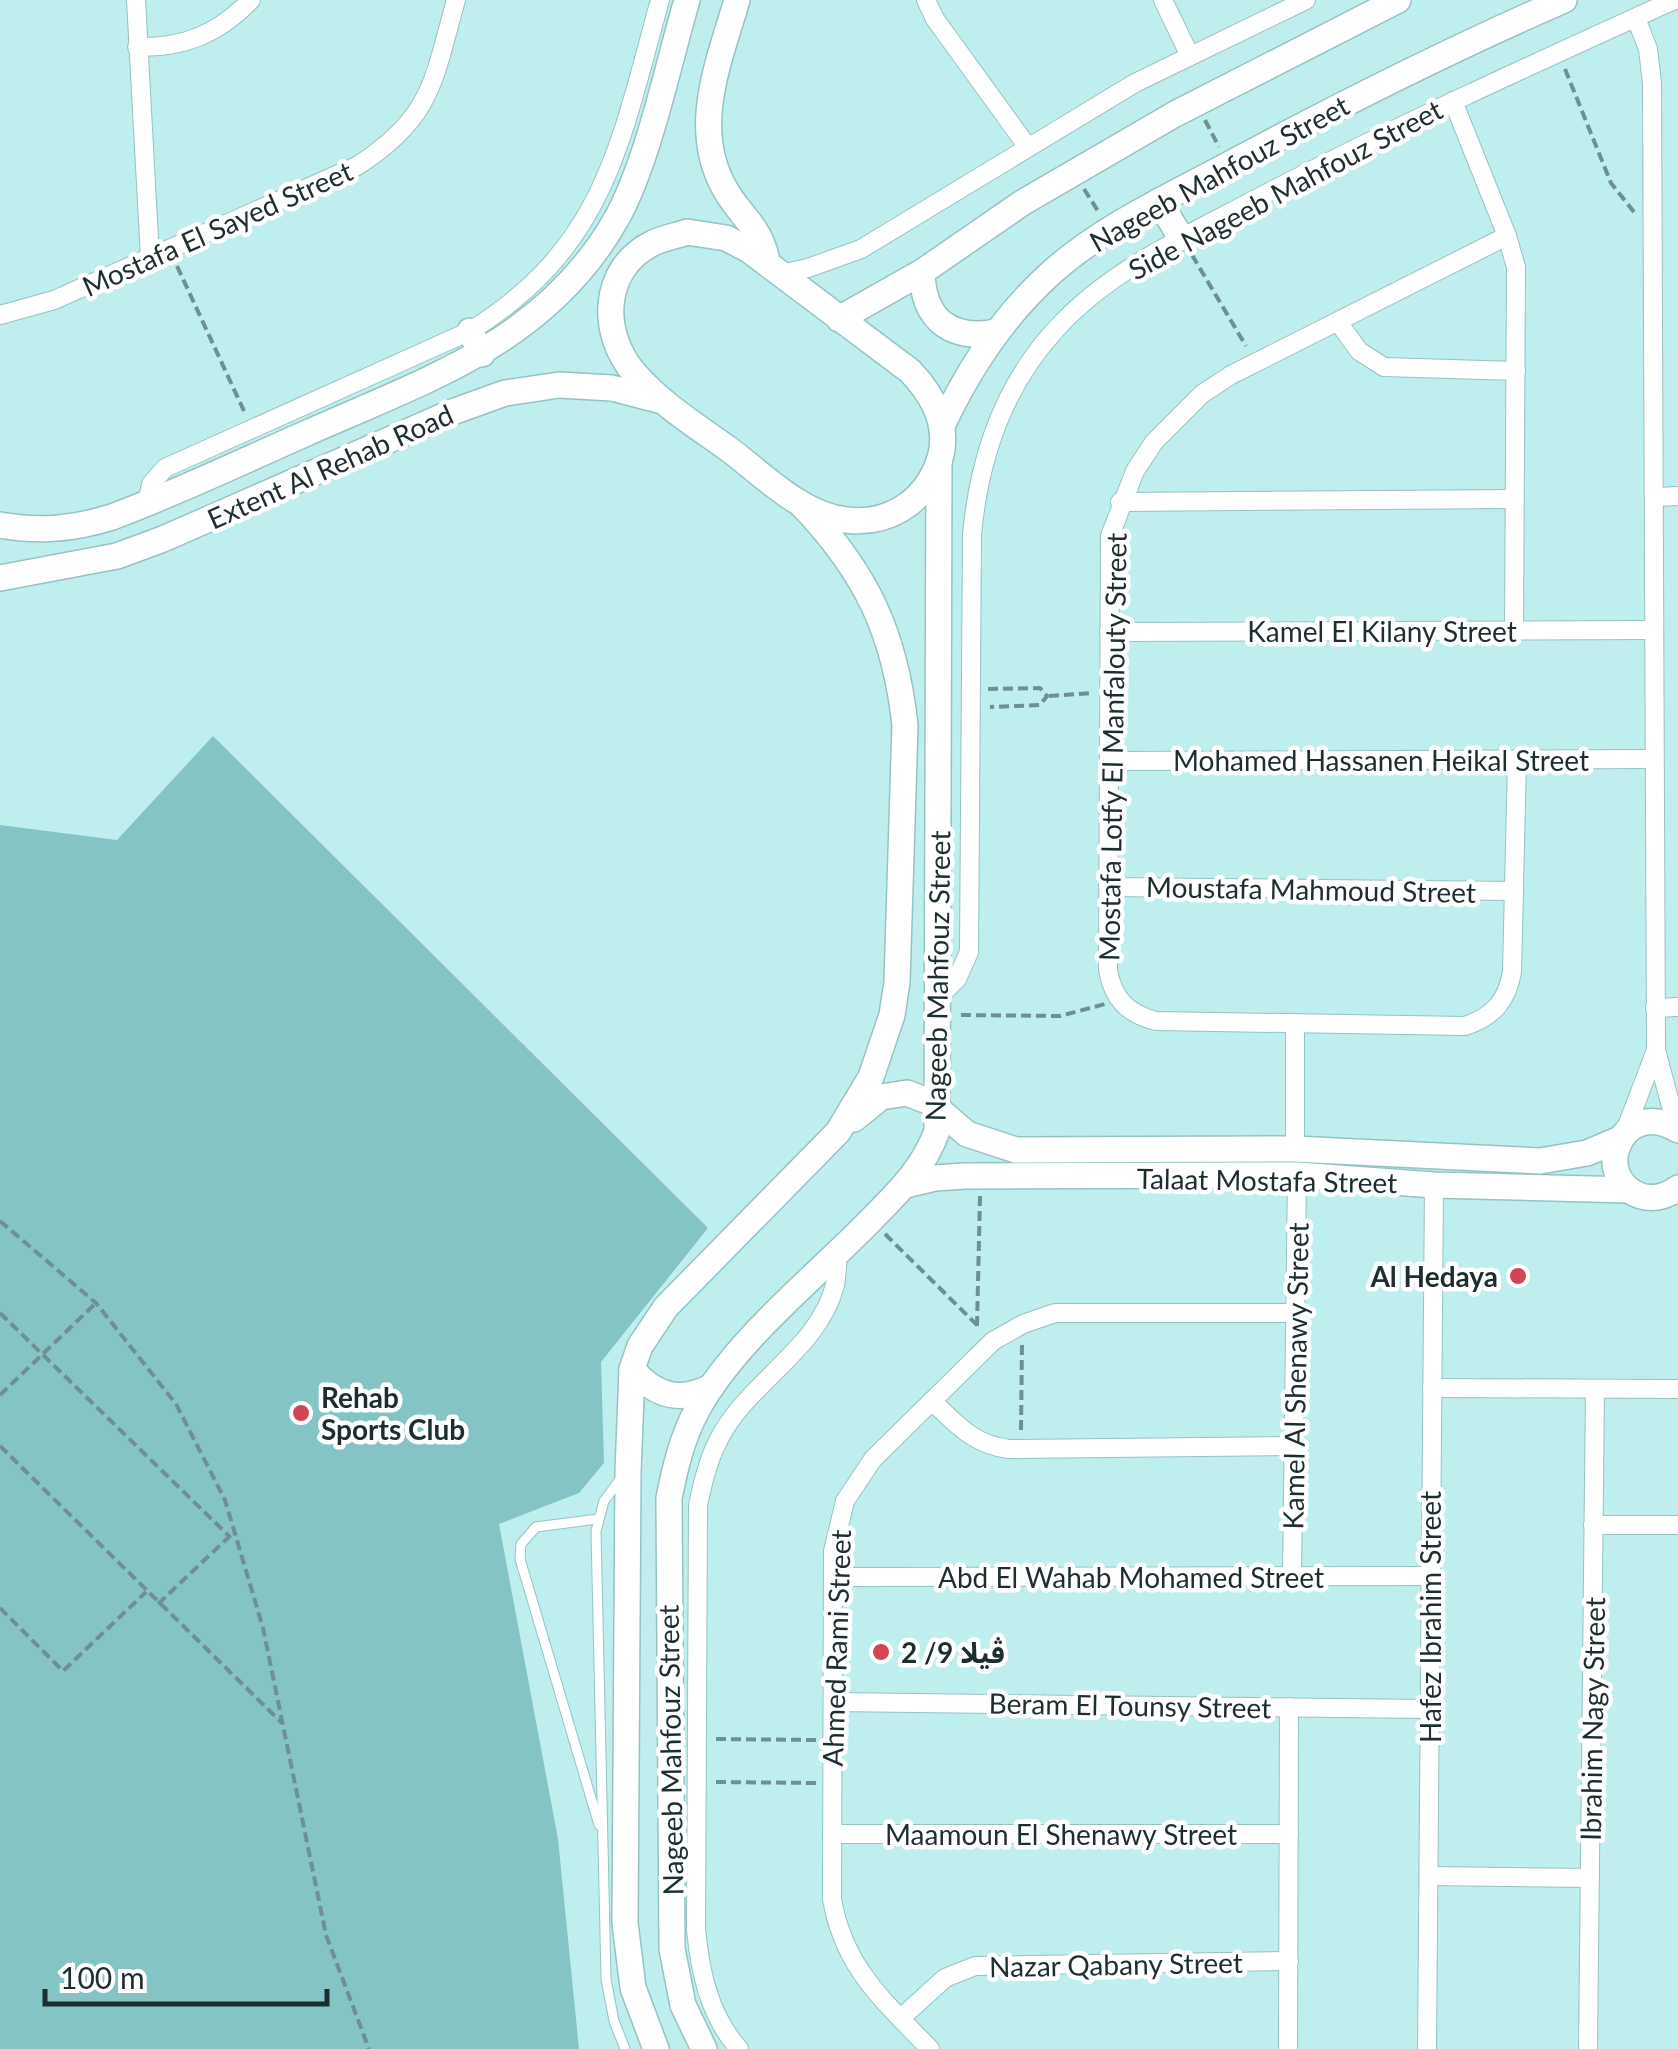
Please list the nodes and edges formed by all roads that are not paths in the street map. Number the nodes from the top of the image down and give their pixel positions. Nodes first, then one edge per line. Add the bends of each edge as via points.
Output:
1 (136, 0) edge
2 (251, 0) edge
3 (456, 0) edge
4 (660, 0) edge
5 (687, 0) edge
6 (737, 0) edge
7 (926, 0) edge
8 (1163, 0) edge
9 (1306, 0) edge
10 (1398, 0) edge
11 (1564, 0) edge
12 (1674, 0) edge
13 (1636, 18) junction
14 (137, 47) junction
15 (1189, 54) junction
16 (1453, 101) junction
17 (642, 109) junction
18 (1026, 146) junction
19 (1159, 202) junction
20 (1507, 236) junction
21 (1181, 238) junction
22 (591, 255) junction
23 (150, 258) junction
24 (774, 268) junction
25 (922, 272) junction
26 (616, 275) junction
27 (0, 315) edge
28 (838, 319) junction
29 (1338, 322) junction
30 (997, 332) junction
31 (476, 343) junction
32 (1516, 372) junction
33 (664, 401) junction
34 (942, 426) junction
35 (940, 461) junction
36 (1678, 496) edge
37 (1656, 497) junction
38 (1515, 500) junction
39 (1120, 502) junction
40 (147, 504) junction
41 (802, 505) junction
42 (0, 525) edge
43 (0, 578) edge
44 (1654, 630) junction
45 (1514, 631) junction
46 (1110, 632) junction
47 (1652, 759) junction
48 (1517, 760) junction
49 (1109, 761) junction
50 (1108, 887) junction
51 (1514, 891) junction
52 (936, 1007) junction
53 (1678, 1007) edge
54 (1655, 1008) junction
55 (1295, 1023) junction
56 (1656, 1050) junction
57 (939, 1112) junction
58 (1678, 1130) edge
59 (838, 1132) junction
60 (1622, 1137) junction
61 (1296, 1162) junction
62 (905, 1185) junction
63 (1434, 1186) junction
64 (1629, 1190) junction
65 (1677, 1190) edge
66 (838, 1254) junction
67 (1296, 1313) junction
68 (632, 1368) junction
69 (711, 1387) junction
70 (1432, 1388) junction
71 (1595, 1389) junction
72 (1678, 1389) edge
73 (932, 1401) junction
74 (1294, 1446) junction
75 (628, 1472) junction
76 (598, 1518) junction
77 (1594, 1525) junction
78 (1678, 1525) edge
79 (1292, 1576) junction
80 (1430, 1576) junction
81 (833, 1578) junction
82 (833, 1702) junction
83 (1290, 1707) junction
84 (1428, 1708) junction
85 (832, 1834) junction
86 (1289, 1834) junction
87 (602, 1837) junction
88 (1430, 1876) junction
89 (1590, 1878) junction
90 (615, 1930) junction
91 (1288, 1961) junction
92 (900, 2018) junction
93 (625, 2049) edge
94 (656, 2049) edge
95 (704, 2049) edge
96 (739, 2049) edge
97 (930, 2049) edge
98 (1288, 2049) edge
99 (1427, 2049) edge
100 (1588, 2049) edge

1 - 14 street
2 - 14 street via 223,26 188,43
3 - 23 street, Mostafa El Sayed Street via 421,110 392,142 357,166
4 - 17 street
5 - 17 street, Extent Al Rehab Road
6 - 24 street via 711,90 708,142 726,192 755,226
7 - 18 street
8 - 15 street
9 - 15 street
10 - 25 street via 1073,173
11 - 19 street, Nageeb Mahfouz Street via 1327,111
12 - 13 street, Side Nageeb Mahfouz Street
13 - 16 street, Side Nageeb Mahfouz Street
13 - 37 street via 1651,66
14 - 23 street
15 - 18 street
16 - 20 street
16 - 21 street, Side Nageeb Mahfouz Street
17 - 22 street, Extent Al Rehab Road via 625,200
17 - 31 street via 579,232
18 - 24 street via 861,249 822,264
19 - 21 street
19 - 30 street, Nageeb Mahfouz Street via 1081,248
20 - 29 street, Mostafa Lotfy El Manfalouty Street
20 - 32 street via 1516,267
21 - 52 street, Side Nageeb Mahfouz Street via 1106,285 1058,327 1017,381 986,449 972,534 968,952
22 - 26 street
22 - 31 street, Extent Al Rehab Road via 534,316
23 - 27 street, Mostafa El Sayed Street via 54,300
24 - 26 street via 726,238 688,232 651,243
24 - 28 street
25 - 28 street
25 - 30 street via 922,291 942,324 978,336
26 - 33 street via 614,340 635,374
28 - 34 street via 925,386
29 - 32 street via 1359,351 1384,367
29 - 39 street, Mostafa Lotfy El Manfalouty Street via 1202,394 1154,442
30 - 34 street, Nageeb Mahfouz Street
31 - 40 street, Extent Al Rehab Road via 449,372
31 - 40 street via 165,468 151,484
32 - 38 street
33 - 41 street
33 - 43 street, Extent Al Rehab Road via 612,388 558,385 506,393 117,556
34 - 35 street, Nageeb Mahfouz Street
35 - 41 street via 929,484 891,516 841,520
35 - 52 street, Nageeb Mahfouz Street
36 - 37 street
37 - 44 street
38 - 39 street
38 - 45 street
39 - 46 street, Mostafa Lotfy El Manfalouty Street via 1110,536
40 - 42 street, Extent Al Rehab Road via 76,528
41 - 59 street, Nageeb Mahfouz Street via 856,568 875,605 897,670 905,725 892,1015 871,1077
44 - 45 street, Kamel El Kilany Street
44 - 47 street
45 - 46 street, Kamel El Kilany Street
46 - 49 street, Mostafa Lotfy El Manfalouty Street
47 - 48 street, Mohamed Hassanen Heikal Street
47 - 54 street
48 - 49 street, Mohamed Hassanen Heikal Street
48 - 51 street, Mostafa Lotfy El Manfalouty Street
49 - 50 street, Mostafa Lotfy El Manfalouty Street
50 - 51 street, Moustafa Mahmoud Street
50 - 55 street, Mostafa Lotfy El Manfalouty Street via 1108,970 1128,1010 1156,1021
51 - 55 street, Mostafa Lotfy El Manfalouty Street via 1509,987 1480,1021
52 - 57 street, Nageeb Mahfouz Street
53 - 54 street
54 - 56 street
55 - 61 street, Kamel Al Shenawy Street
56 - 58 street
56 - 60 street
57 - 59 street, Talaat Mostafa Street via 919,1096 894,1093
57 - 61 street, Talaat Mostafa Street via 983,1142 1016,1150
57 - 62 street, Nageeb Mahfouz Street via 930,1151
58 - 60 street, Talaat Mostafa Street via 1643,1122
59 - 68 street, Nageeb Mahfouz Street via 666,1306
60 - 61 street, Talaat Mostafa Street via 1587,1153 1540,1160
60 - 64 street via 1614,1160
61 - 62 street, Talaat Mostafa Street via 935,1178
61 - 63 street, Talaat Mostafa Street
61 - 67 street, Kamel Al Shenawy Street
62 - 66 street, Nageeb Mahfouz Street
63 - 64 street, Talaat Mostafa Street
63 - 70 street, Hafez Ibrahim Street
64 - 65 street, Talaat Mostafa Street via 1652,1198
66 - 69 street, Nageeb Mahfouz Street
66 - 96 street via 823,1313 719,1438 698,1506 696,1928 712,2006
67 - 73 street, Ahmed Rami Street via 1055,1313 993,1342
67 - 74 street, Kamel Al Shenawy Street
68 - 69 street via 659,1393 677,1397
68 - 75 street, Nageeb Mahfouz Street
69 - 95 street, Nageeb Mahfouz Street via 684,1440 668,1528 672,1950 683,2005
70 - 71 street
70 - 80 street, Hafez Ibrahim Street
71 - 72 street
71 - 77 street, Ibrahim Nagy Street
73 - 74 street via 976,1440 998,1448
73 - 81 street, Ahmed Rami Street via 857,1479 837,1526
74 - 79 street, Kamel Al Shenawy Street
75 - 76 lane
75 - 90 street, Nageeb Mahfouz Street
76 - 87 lane
76 - 87 lane via 536,1527 521,1544 520,1559
77 - 78 street
77 - 89 street, Ibrahim Nagy Street
79 - 80 street, Abd El Wahab Mohamed Street
79 - 81 street, Abd El Wahab Mohamed Street
80 - 84 street, Hafez Ibrahim Street
81 - 82 street, Ahmed Rami Street
82 - 83 street, Beram El Tounsy Street
82 - 85 street, Ahmed Rami Street
83 - 84 street, Beram El Tounsy Street
83 - 86 street
84 - 88 street, Hafez Ibrahim Street
85 - 86 street, Maamoun El Shenawy Street
85 - 92 street, Ahmed Rami Street via 832,1899 845,1949
86 - 91 street
87 - 90 lane
88 - 89 street
88 - 99 street, Hafez Ibrahim Street
89 - 100 street, Ibrahim Nagy Street
90 - 93 lane via 606,1979
90 - 94 street, Nageeb Mahfouz Street
91 - 92 street, Nazar Qabany Street via 975,1966 946,1978
91 - 98 street
92 - 97 street, Ahmed Rami Street

